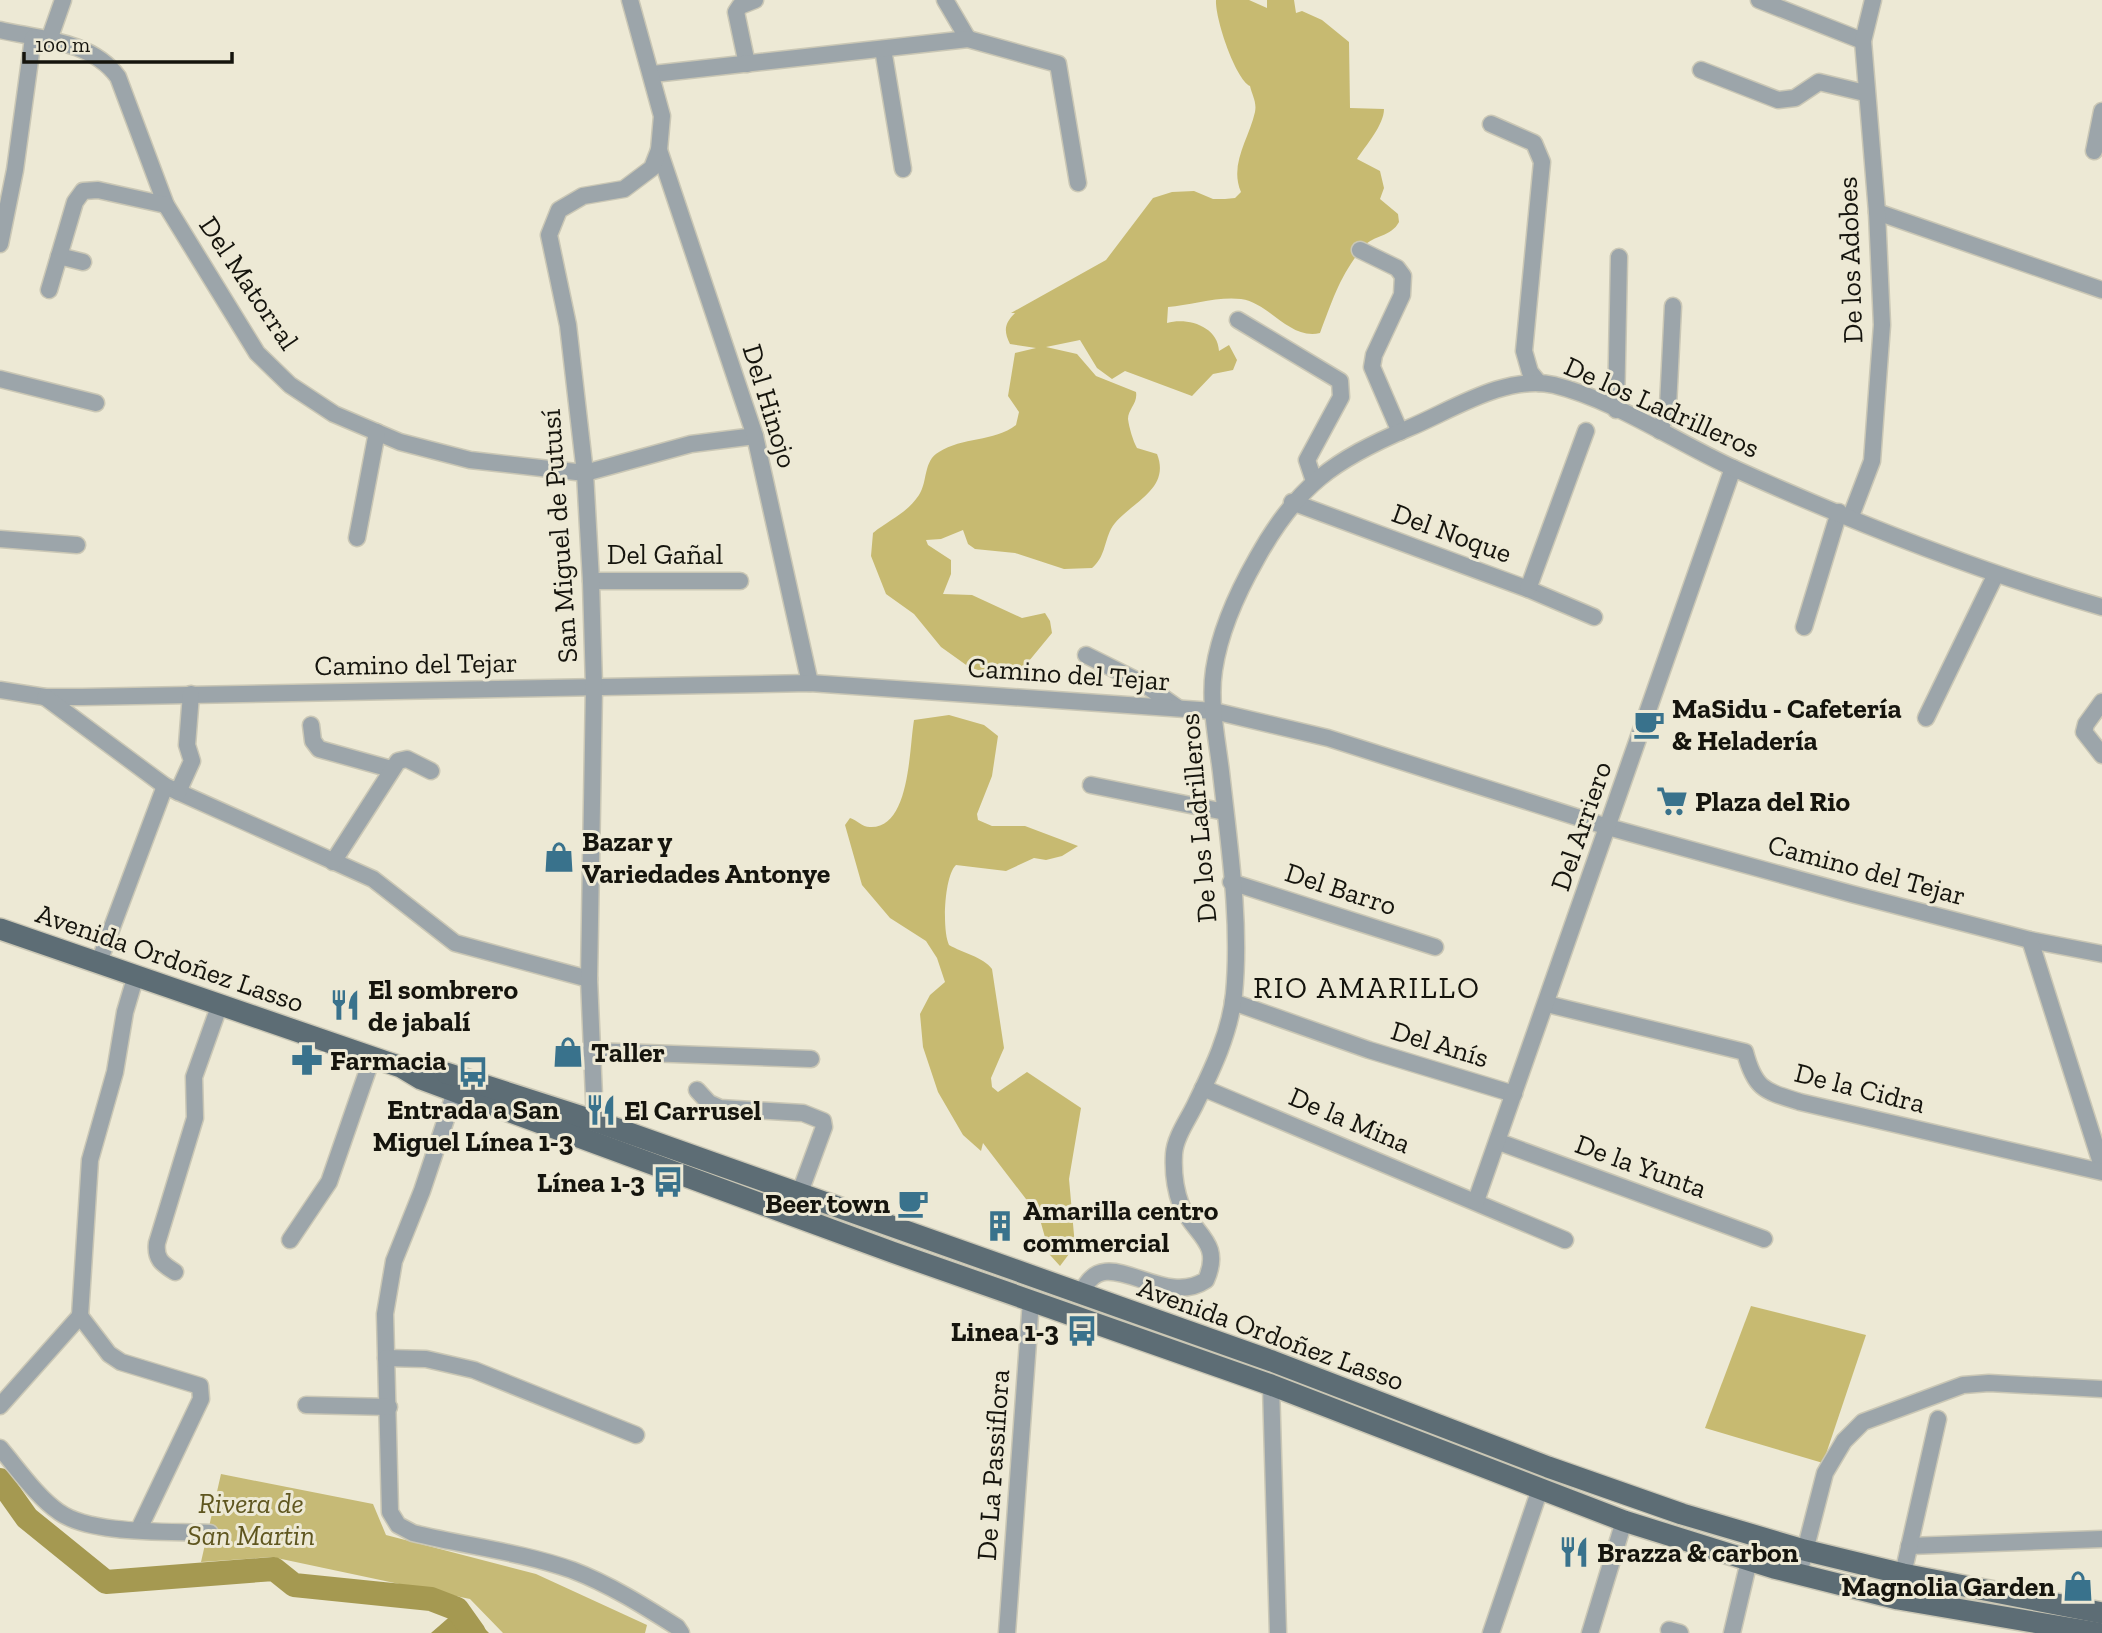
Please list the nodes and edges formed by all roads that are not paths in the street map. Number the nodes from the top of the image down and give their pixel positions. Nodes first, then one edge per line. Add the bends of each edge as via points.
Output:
1 (63, 0) edge
2 (630, 0) edge
3 (755, 0) edge
4 (945, 0) edge
5 (1759, 0) edge
6 (1873, 0) edge
7 (0, 30) edge
8 (41, 39) junction
9 (968, 39) junction
10 (1863, 41) junction
11 (883, 49) junction
12 (747, 64) junction
13 (1701, 70) dead end
14 (653, 74) junction
15 (1865, 93) junction
16 (2102, 111) edge
17 (1491, 124) dead end
18 (659, 150) junction
19 (2094, 151) dead end
20 (904, 169) dead end
21 (1078, 183) dead end
22 (166, 205) junction
23 (1877, 212) junction
24 (0, 244) edge
25 (1360, 250) dead end
26 (59, 256) junction
27 (1619, 257) dead end
28 (83, 262) dead end
29 (49, 290) dead end
30 (2102, 290) edge
31 (1672, 306) dead end
32 (1238, 320) dead end
33 (0, 379) edge
34 (1539, 383) junction
35 (96, 403) dead end
36 (1616, 410) junction
37 (1586, 431) dead end
38 (1660, 431) junction
39 (377, 432) junction
40 (1400, 432) junction
41 (755, 436) junction
42 (1733, 468) junction
43 (585, 473) junction
44 (1314, 481) junction
45 (1292, 502) junction
46 (1845, 514) junction
47 (357, 538) dead end
48 (0, 539) edge
49 (77, 545) dead end
50 (1995, 576) junction
51 (591, 581) junction
52 (740, 581) dead end
53 (1528, 589) junction
54 (2102, 607) edge
55 (1594, 617) dead end
56 (1804, 627) dead end
57 (1086, 656) dead end
58 (810, 683) junction
59 (594, 687) junction
60 (0, 690) edge
61 (191, 694) junction
62 (45, 697) junction
63 (2102, 702) edge
64 (1178, 708) junction
65 (1214, 711) junction
66 (1926, 718) dead end
67 (311, 725) dead end
68 (2102, 755) edge
69 (391, 769) junction
70 (431, 771) dead end
71 (1091, 785) dead end
72 (172, 789) junction
73 (1225, 812) junction
74 (1608, 827) junction
75 (333, 862) junction
76 (1231, 882) junction
77 (0, 929) edge
78 (2030, 940) junction
79 (1435, 947) dead end
80 (2102, 954) edge
81 (99, 962) junction
82 (136, 975) junction
83 (589, 979) junction
84 (1233, 1002) junction
85 (220, 1004) junction
86 (1547, 1004) junction
87 (590, 1051) junction
88 (372, 1058) junction
89 (811, 1059) dead end
90 (457, 1085) junction
91 (1203, 1088) junction
92 (697, 1090) dead end
93 (1514, 1094) junction
94 (592, 1131) junction
95 (1499, 1142) junction
96 (2102, 1166) edge
97 (2102, 1172) edge
98 (799, 1195) junction
99 (1476, 1201) junction
100 (1764, 1239) dead end
101 (289, 1240) dead end
102 (1564, 1240) dead end
103 (175, 1272) dead end
104 (1081, 1295) junction
105 (1031, 1300) junction
106 (80, 1316) junction
107 (386, 1358) junction
108 (1271, 1385) junction
109 (2102, 1389) edge
110 (306, 1405) dead end
111 (0, 1406) edge
112 (389, 1406) junction
113 (1938, 1419) dead end
114 (636, 1435) dead end
115 (0, 1448) edge
116 (1540, 1489) junction
117 (1624, 1521) junction
118 (139, 1528) junction
119 (210, 1533) dead end
120 (2102, 1539) edge
121 (1909, 1546) junction
122 (1804, 1550) junction
123 (1749, 1561) junction
124 (1799, 1574) junction
125 (1903, 1574) junction
126 (2102, 1613) edge
127 (681, 1633) edge
128 (1007, 1633) edge
129 (1278, 1633) edge
130 (1491, 1633) edge
131 (1590, 1633) edge
132 (1732, 1633) edge
133 (2098, 1633) edge

1 - 8 street
2 - 14 street
3 - 12 street via 736,12
4 - 9 street
5 - 10 street
6 - 10 street, De los Adobes
7 - 8 street, Del Matorral
8 - 22 street, Del Matorral via 107,61 118,77
8 - 24 street
9 - 11 street
9 - 21 street via 1058,64
10 - 15 street, De los Adobes
11 - 12 street
11 - 20 street
12 - 14 street
13 - 15 street via 1778,100 1795,99 1819,82
14 - 18 street via 662,116
15 - 23 street, De los Adobes
16 - 19 street
17 - 34 street via 1534,143 1542,162 1524,351
18 - 41 street, Del Hinojo
18 - 43 street, San Miguel de Putusí via 652,167 624,189 583,196 559,210 548,234 568,325
22 - 26 street via 83,191 75,202
22 - 39 street, Del Matorral via 257,353 334,414
23 - 30 street
23 - 46 street, De los Adobes via 1882,325 1874,432 1866,481
25 - 40 street via 1397,268 1403,276 1402,295 1372,367
26 - 28 street
26 - 29 street
27 - 36 street
31 - 38 street via 1668,406
32 - 44 street via 1340,381 1341,397 1307,460
33 - 35 street
34 - 36 street, De los Ladrilleros
34 - 40 street, De los Ladrilleros via 1500,389
36 - 38 street, De los Ladrilleros
37 - 53 street
38 - 42 street, De los Ladrilleros
39 - 43 street, Del Matorral via 470,460
39 - 47 street
40 - 44 street, De los Ladrilleros via 1359,451
41 - 43 street via 691,444
41 - 58 street, Del Hinojo
42 - 46 street, De los Ladrilleros
42 - 74 street, Del Arriero
43 - 51 street, San Miguel de Putusí
44 - 45 street, De los Ladrilleros
45 - 53 street, Del Noque
45 - 65 street, De los Ladrilleros via 1241,586 1223,630 1214,673
46 - 50 street, De los Ladrilleros
46 - 56 street, De los Adobes
48 - 49 street
50 - 54 street, De los Ladrilleros
50 - 66 street
51 - 52 street, Del Gañal
51 - 59 street, San Miguel de Putusí
53 - 55 street, Del Noque
57 - 64 street via 1144,684
58 - 59 street, Camino del Tejar
58 - 64 street, Camino del Tejar
59 - 61 street, Camino del Tejar
59 - 83 street, San Miguel de Putusí
60 - 62 street, Camino del Tejar
61 - 62 street, Camino del Tejar
61 - 72 street via 187,745 191,761
62 - 72 street
63 - 68 street via 2084,732
64 - 65 street, Camino del Tejar
65 - 73 street, De los Ladrilleros
65 - 74 street, Camino del Tejar via 1328,738
67 - 69 street via 313,741 320,749
69 - 70 street via 402,759
69 - 75 street
71 - 73 street
72 - 75 street
72 - 81 street
73 - 76 street, De los Ladrilleros
74 - 78 street, Camino del Tejar
74 - 86 street, Del Arriero
75 - 83 street via 373,879 455,943
76 - 79 street, Del Barro
76 - 84 street, De los Ladrilleros via 1236,971
77 - 81 main road, Avenida Ordoñez Lasso
78 - 80 street, Camino del Tejar
78 - 96 street
81 - 82 main road, Avenida Ordoñez Lasso
82 - 85 main road, Avenida Ordoñez Lasso
82 - 106 street via 90,1160
83 - 87 street, San Miguel de Putusí
84 - 91 street, De los Ladrilleros
84 - 93 street, Del Anís
85 - 88 main road, Avenida Ordoñez Lasso
85 - 103 street via 194,1077 195,1118 157,1243 160,1263
86 - 93 street, Del Arriero
86 - 97 street, De la Cidra via 1745,1052 1751,1076 1764,1090 1800,1102
87 - 89 street
87 - 94 street, San Miguel de Putusí
88 - 90 main road, Avenida Ordoñez Lasso
88 - 101 street via 329,1182
90 - 94 main road, Avenida Ordoñez Lasso
90 - 107 street via 394,1261 385,1314
91 - 99 street, De la Mina
91 - 104 street, De los Ladrilleros via 1174,1147 1174,1177 1182,1207 1212,1255 1206,1280 1194,1288 1173,1290 1103,1271 1092,1276
92 - 98 street via 720,1108 803,1113 823,1121
93 - 95 street, Del Arriero
94 - 98 main road, Avenida Ordoñez Lasso
94 - 105 main road, Avenida Ordoñez Lasso
95 - 99 street, Del Arriero
95 - 100 street, De la Yunta
98 - 104 main road, Avenida Ordoñez Lasso
99 - 102 street, De la Mina
104 - 122 main road, Avenida Ordoñez Lasso via 1632,1497
105 - 108 main road, Avenida Ordoñez Lasso
105 - 128 street, De La Passiflora
106 - 111 street
106 - 118 street via 109,1354 121,1362 184,1379 202,1391
107 - 112 street
107 - 114 street via 426,1359 474,1370
108 - 116 main road, Avenida Ordoñez Lasso
108 - 129 street
109 - 122 street via 1989,1382 1963,1385 1863,1422 1844,1441 1825,1473
110 - 112 street
112 - 127 street via 390,1512 398,1525 413,1533 575,1571 637,1602
113 - 121 street
115 - 118 street via 66,1517 101,1528
116 - 117 main road, Avenida Ordoñez Lasso
116 - 130 street
117 - 123 main road, Avenida Ordoñez Lasso
117 - 131 street
118 - 119 street
120 - 121 street
121 - 125 street
122 - 124 street
122 - 125 main road, Avenida Ordoñez Lasso
123 - 124 main road, Avenida Ordoñez Lasso
123 - 132 street
124 - 133 main road, Avenida Ordoñez Lasso via 1898,1599
125 - 126 main road, Avenida Ordoñez Lasso

